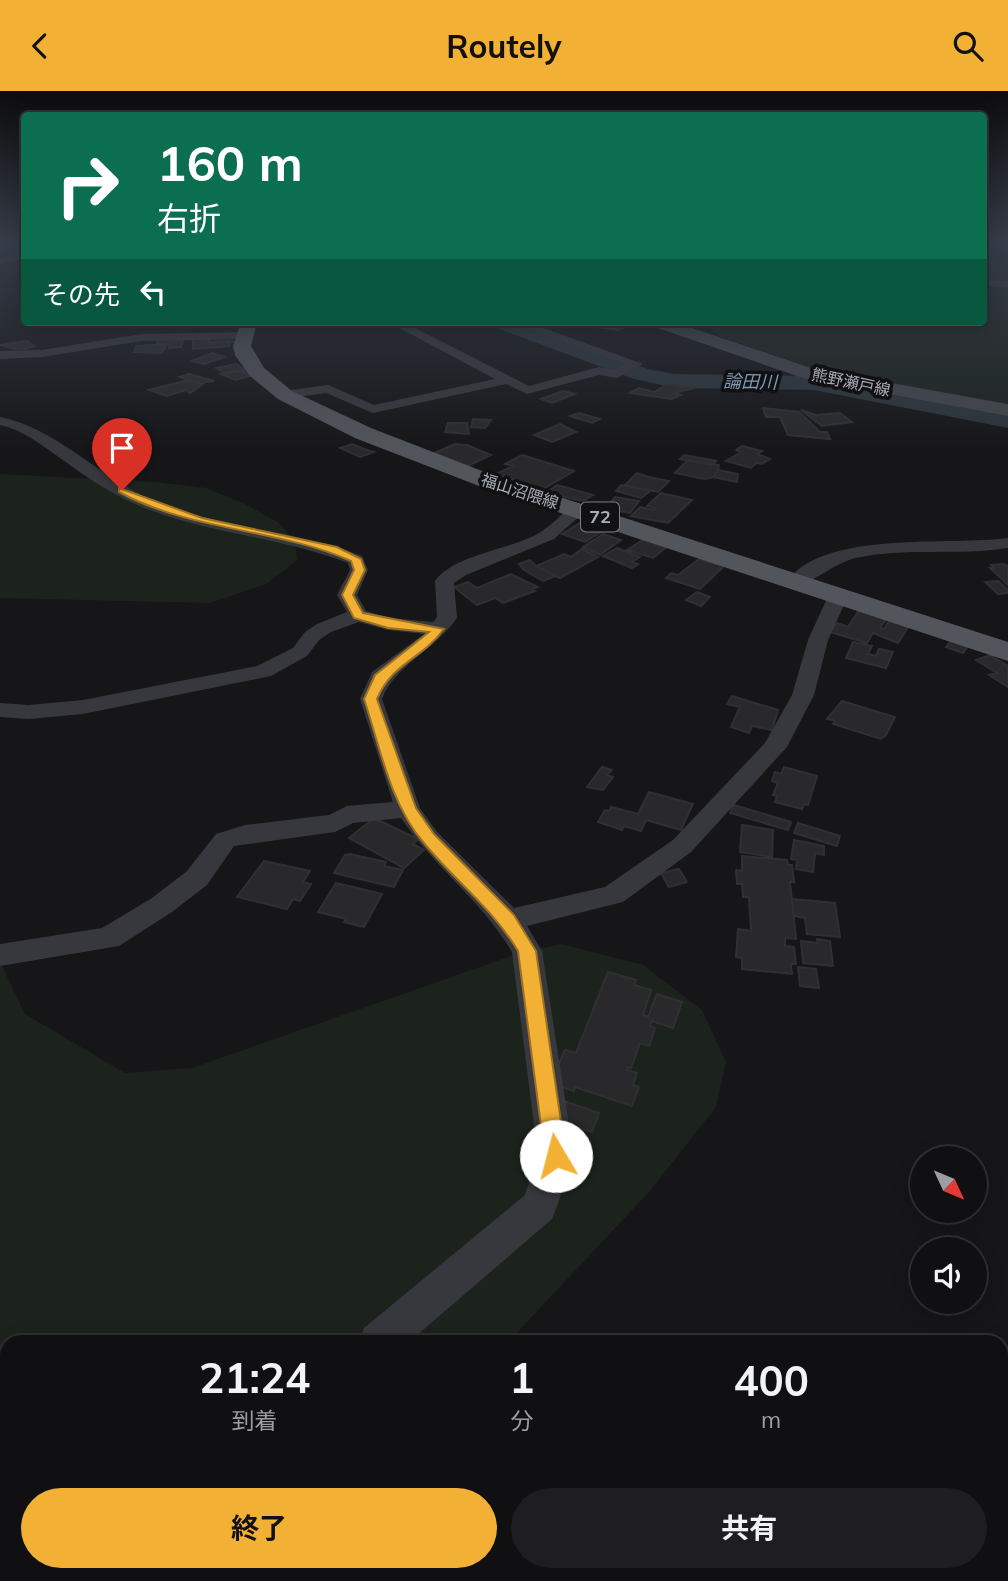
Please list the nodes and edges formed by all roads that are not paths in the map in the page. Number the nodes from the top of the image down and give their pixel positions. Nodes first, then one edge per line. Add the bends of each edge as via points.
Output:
1 (402, 326) edge
2 (528, 326) edge
3 (670, 326) edge
4 (247, 329) edge
5 (0, 355) edge
6 (508, 380) junction
7 (285, 394) junction
8 (1008, 410) edge
9 (0, 421) edge
10 (577, 509) junction
11 (1008, 543) edge
12 (797, 580) junction
13 (839, 594) junction
14 (358, 615) junction
15 (438, 629) junction
16 (1008, 652) edge
17 (0, 710) edge
18 (408, 809) junction
19 (508, 919) junction
20 (0, 955) edge
21 (386, 1335) edge

1 - 6 street
2 - 6 street via 637,364 617,374 599,371 527,390
3 - 8 main road, 熊野瀬戸線 via 810,374
4 - 5 street via 102,342 48,355
4 - 7 main road, 福山沼隈線 / 72 via 243,355
6 - 7 street via 373,409 328,389
7 - 10 main road, 福山沼隈線 / 72 via 406,451
9 - 14 street via 27,428 99,478 146,502 200,520 333,549 356,559 359,570 348,595
10 - 12 main road, 福山沼隈線 / 72
10 - 15 street via 548,535 444,581 447,618
11 - 12 street via 970,549 868,548 818,564
12 - 13 main road, 福山沼隈線 / 72
13 - 16 main road, 福山沼隈線 / 72
13 - 19 street via 818,640 803,695 775,747 682,846 613,895
14 - 15 street via 388,624
14 - 17 street via 324,628 300,652 263,671 83,707
15 - 18 street via 380,677 371,699
18 - 19 street via 428,838
18 - 20 street via 347,815 335,823 245,834 225,841 197,877 109,938
19 - 21 street via 527,951 556,1156 539,1206

